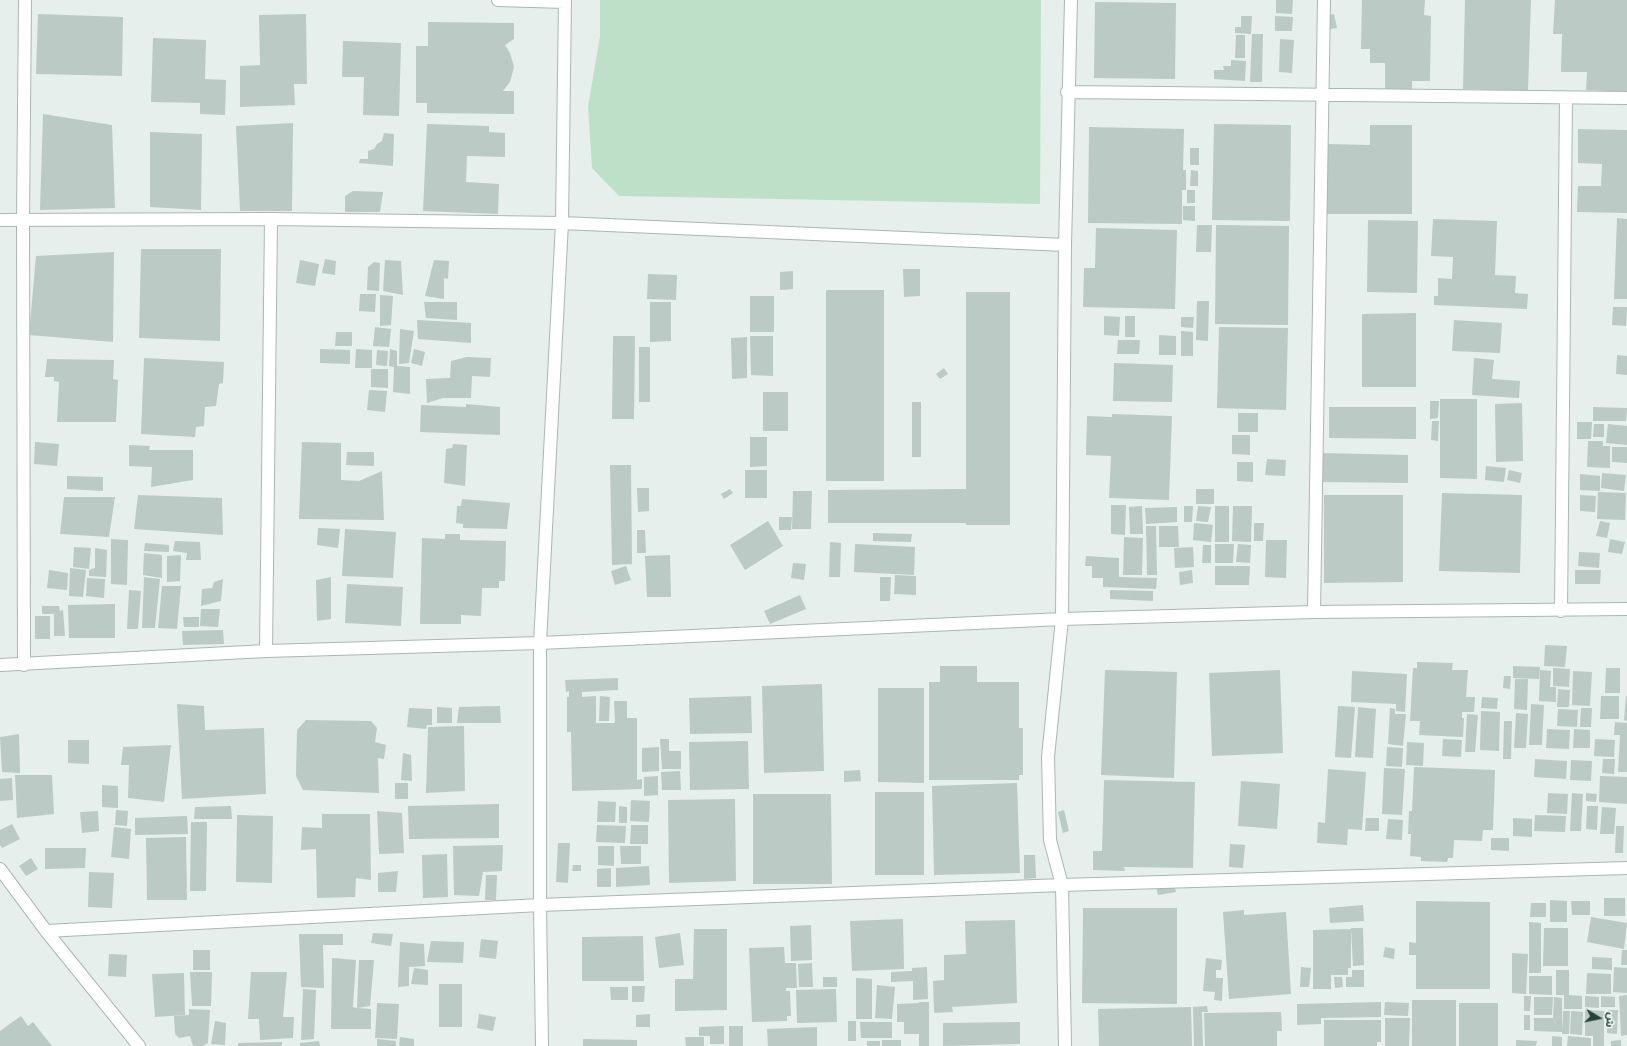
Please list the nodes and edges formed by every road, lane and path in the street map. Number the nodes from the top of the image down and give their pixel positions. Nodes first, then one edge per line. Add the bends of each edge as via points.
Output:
1 (25, 0) edge
2 (498, 0) edge
3 (1070, 0) edge
4 (1324, 0) edge
5 (565, 1) edge
6 (1067, 92) junction
7 (1321, 96) junction
8 (1566, 98) junction
9 (1627, 98) edge
10 (271, 219) junction
11 (0, 220) edge
12 (22, 220) junction
13 (562, 223) junction
14 (1065, 245) junction
15 (1627, 609) edge
16 (1561, 611) junction
17 (1314, 612) junction
18 (1062, 619) junction
19 (540, 643) junction
20 (266, 651) junction
21 (24, 665) junction
22 (0, 666) edge
23 (1627, 868) edge
24 (0, 869) edge
25 (1062, 885) junction
26 (540, 905) junction
27 (46, 931) junction
28 (139, 1046) edge
29 (542, 1046) edge
30 (1065, 1046) edge

1 - 12 street
2 - 5 street
3 - 6 street
4 - 7 street
5 - 13 street
6 - 7 street
6 - 14 street
7 - 8 street
7 - 17 street
8 - 9 street
8 - 16 street
10 - 12 street
10 - 13 street
10 - 20 street
11 - 12 street
12 - 21 street
13 - 14 street
13 - 19 street
14 - 18 street
15 - 16 street
16 - 17 street
17 - 18 street
18 - 19 street
18 - 25 street via 1048,757 1050,840
19 - 20 street
19 - 26 street
20 - 21 street
21 - 22 street
23 - 25 street
24 - 27 street
25 - 26 street
25 - 30 street
26 - 27 street
26 - 29 street
27 - 28 street

